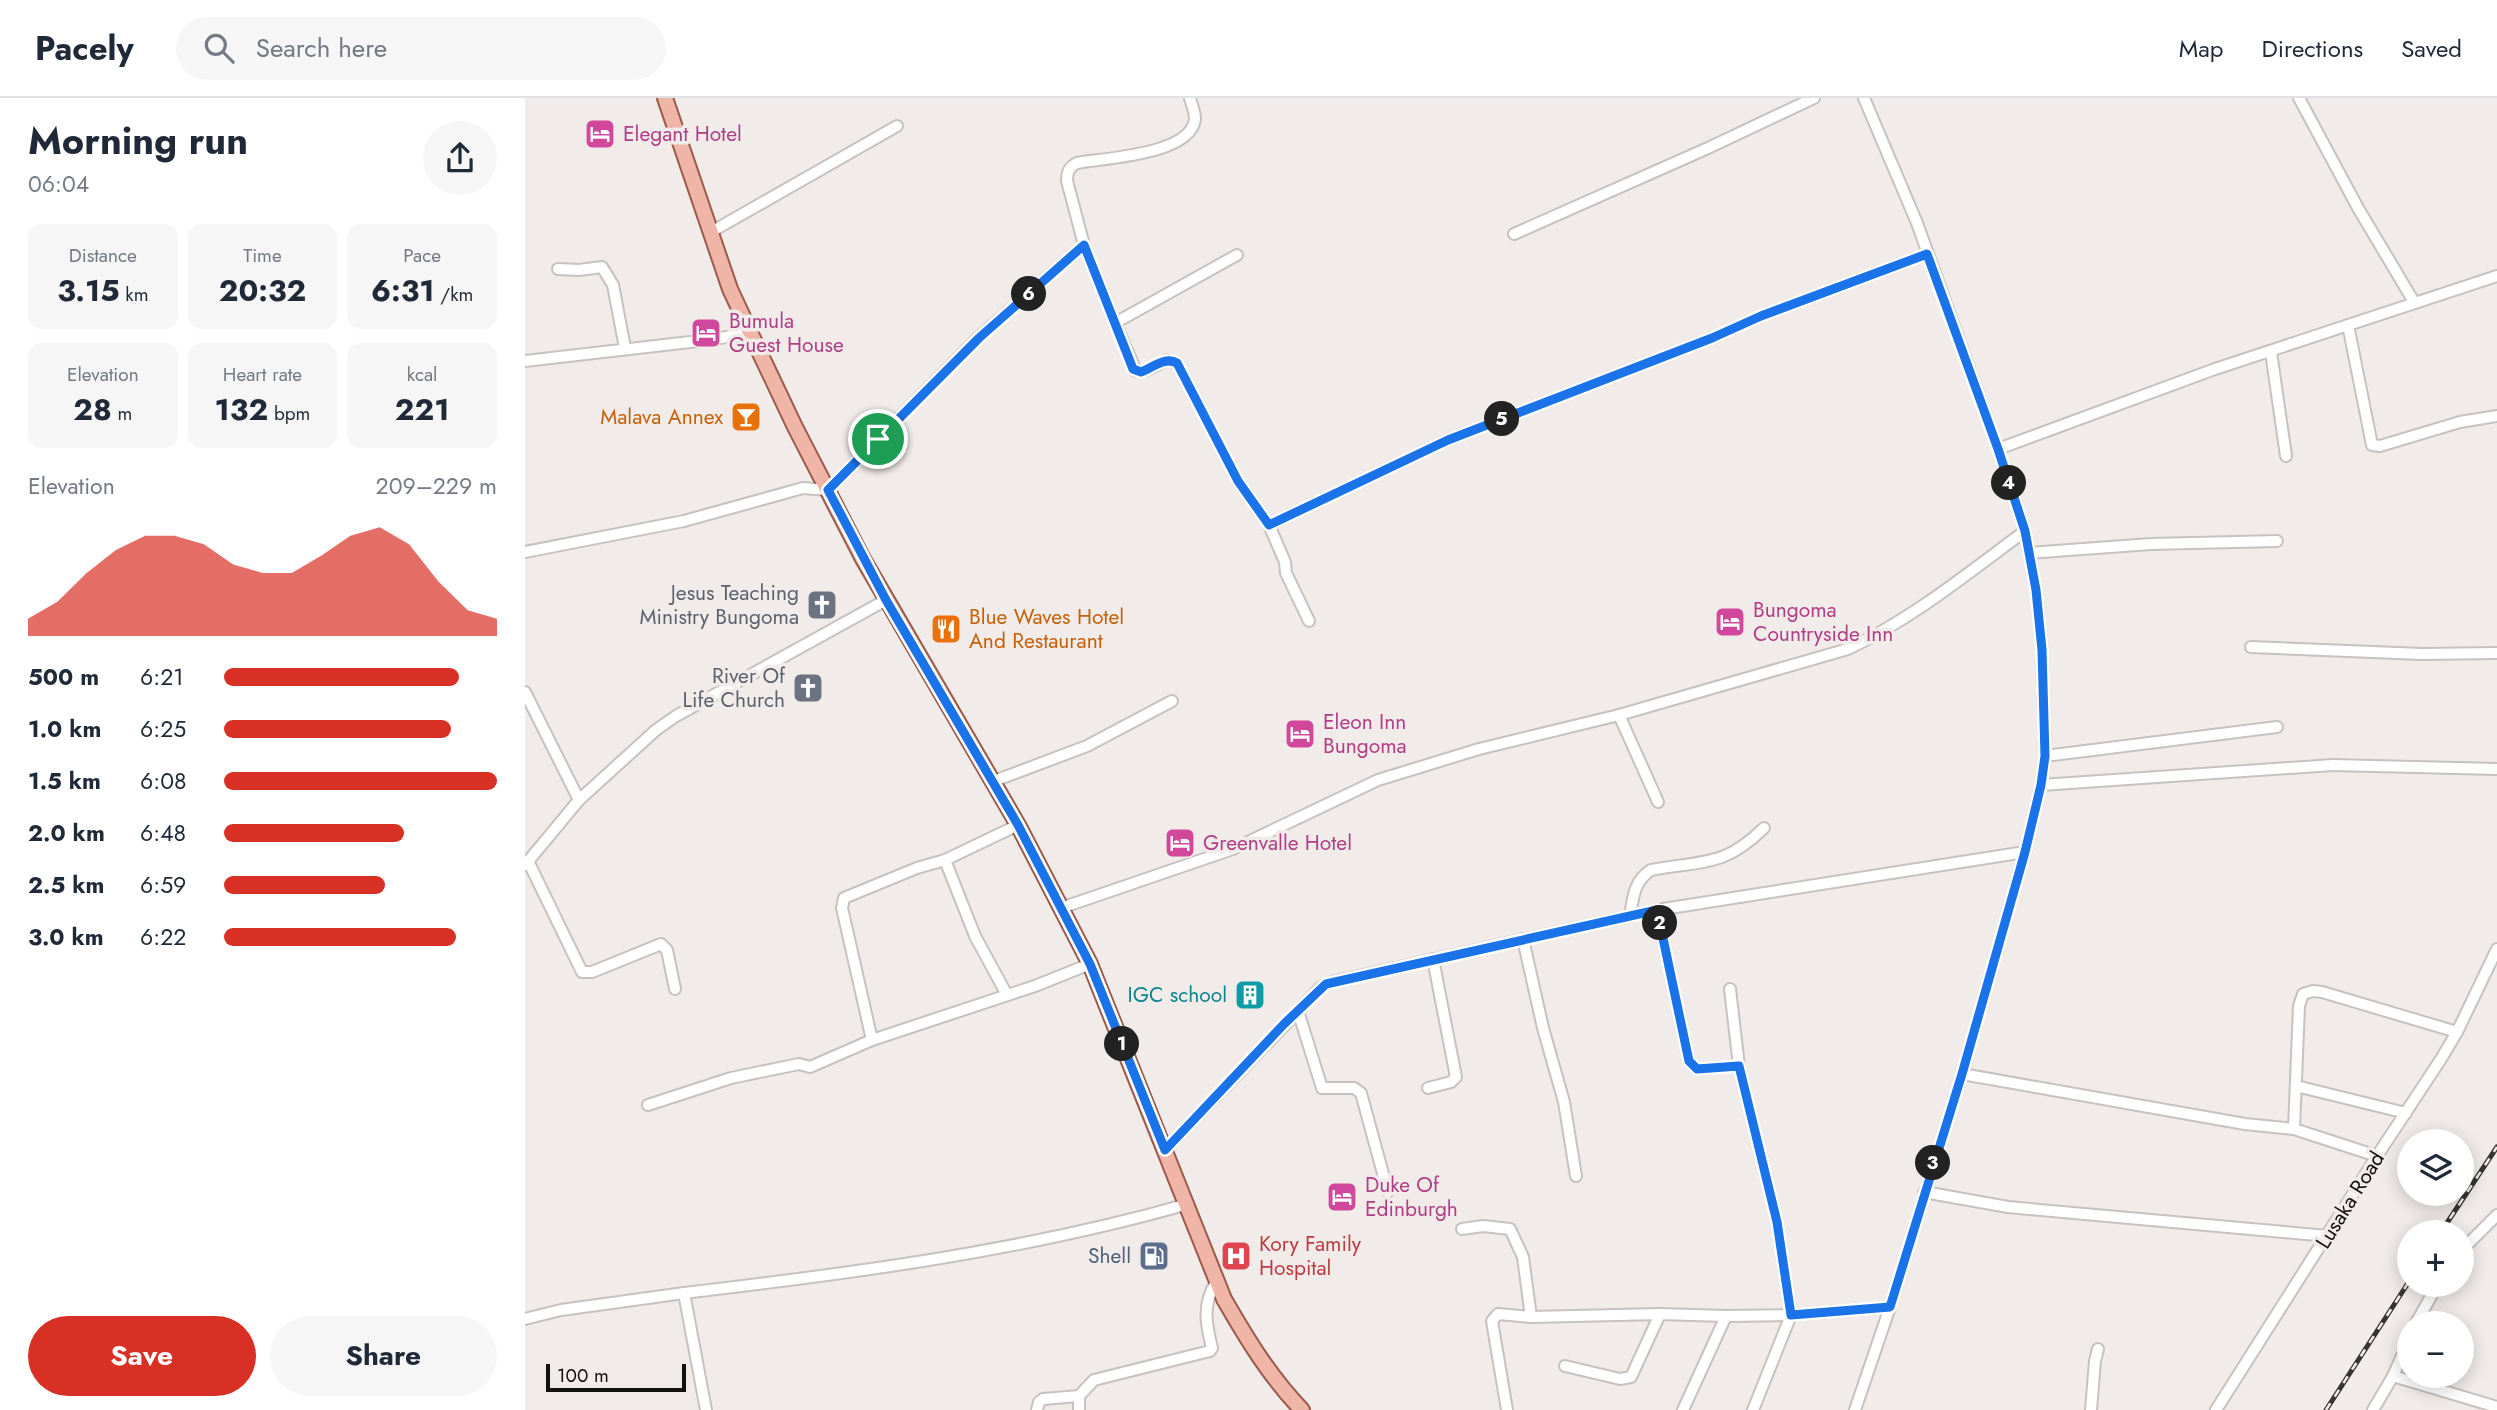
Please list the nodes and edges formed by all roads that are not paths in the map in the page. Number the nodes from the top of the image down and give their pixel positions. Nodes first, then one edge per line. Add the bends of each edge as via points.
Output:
1 (665, 98) edge
2 (1190, 98) edge
3 (1814, 98) edge
4 (1864, 98) edge
5 (2299, 98) edge
6 (897, 126) dead end
7 (711, 232) junction
8 (1514, 234) dead end
9 (1084, 245) junction
10 (1927, 254) junction
11 (1237, 255) dead end
12 (558, 269) dead end
13 (2497, 276) edge
14 (2414, 302) junction
15 (1115, 323) junction
16 (2348, 325) junction
17 (750, 332) junction
18 (625, 348) junction
19 (2271, 352) junction
20 (525, 361) edge
21 (2497, 416) edge
22 (1998, 449) junction
23 (2286, 456) dead end
24 (828, 490) junction
25 (1269, 525) junction
26 (2025, 531) junction
27 (2277, 541) dead end
28 (525, 552) edge
29 (2029, 553) junction
30 (886, 600) junction
31 (1309, 621) dead end
32 (2251, 647) dead end
33 (2497, 653) edge
34 (525, 692) edge
35 (1172, 701) dead end
36 (1619, 715) junction
37 (2277, 727) dead end
38 (2045, 756) junction
39 (2497, 769) edge
40 (994, 781) junction
41 (2041, 785) junction
42 (579, 800) junction
43 (1658, 802) dead end
44 (1018, 825) junction
45 (1764, 828) dead end
46 (2025, 852) junction
47 (945, 860) junction
48 (527, 863) edge
49 (1061, 908) junction
50 (1657, 910) junction
51 (1630, 916) junction
52 (1523, 939) junction
53 (2497, 949) edge
54 (1433, 959) junction
55 (1090, 964) junction
56 (675, 989) dead end
57 (1730, 989) dead end
58 (1007, 995) junction
59 (1298, 1011) junction
60 (2457, 1032) junction
61 (872, 1040) junction
62 (1739, 1066) junction
63 (1962, 1074) junction
64 (2296, 1086) junction
65 (1428, 1088) dead end
66 (648, 1105) dead end
67 (2406, 1113) junction
68 (2294, 1129) junction
69 (1165, 1150) junction
70 (2377, 1156) junction
71 (1576, 1176) dead end
72 (1388, 1192) dead end
73 (1924, 1192) junction
74 (1188, 1204) junction
75 (2497, 1214) edge
76 (1462, 1229) dead end
77 (2327, 1236) junction
78 (2474, 1238) edge
79 (1216, 1282) junction
80 (684, 1293) junction
81 (1890, 1307) junction
82 (1660, 1314) junction
83 (1791, 1315) junction
84 (1726, 1316) junction
85 (1531, 1317) junction
86 (525, 1319) edge
87 (2098, 1349) dead end
88 (1565, 1366) dead end
89 (2397, 1367) edge
90 (2393, 1376) junction
91 (1079, 1396) junction
92 (2497, 1408) edge
93 (706, 1410) edge
94 (1037, 1410) edge
95 (1079, 1410) edge
96 (1303, 1410) edge
97 (1507, 1410) edge
98 (1683, 1410) edge
99 (1753, 1410) edge
100 (1855, 1410) edge
101 (2091, 1410) edge
102 (2216, 1410) edge
103 (2373, 1410) edge

1 - 7 main road
2 - 9 street via 1195,118 1181,139 1164,148 1072,166 1066,181
3 - 8 street
4 - 10 street
5 - 14 street
6 - 7 street
7 - 17 main road
9 - 15 street
9 - 24 street via 979,338
10 - 22 street
10 - 25 street via 1448,440
11 - 15 street
12 - 18 street via 602,267 613,285
13 - 14 street
14 - 16 street
15 - 25 street via 1136,371 1167,360 1177,363 1238,481
16 - 19 street
16 - 21 street via 2372,445
17 - 18 street
17 - 24 main road
18 - 20 street
19 - 22 street
19 - 23 street
22 - 26 street
24 - 28 street via 803,488 684,521
24 - 30 main road
25 - 31 street
26 - 29 street
26 - 36 street via 1911,614 1848,649
27 - 29 street
29 - 38 street via 2042,650
30 - 40 main road
30 - 42 street via 676,716
32 - 33 street
34 - 42 street
35 - 40 street via 1087,746
36 - 43 street
36 - 49 street via 1479,749 1378,780 1233,849
37 - 38 street
38 - 41 street
39 - 41 street via 2333,765
40 - 44 main road
41 - 46 street
42 - 48 street
44 - 47 street
44 - 49 main road
45 - 51 street via 1745,846 1713,861 1644,874 1634,890
46 - 50 street
46 - 63 street
47 - 58 street via 975,936
47 - 61 street via 849,895 842,902
48 - 56 street via 582,972 593,972 661,944 667,950
49 - 55 main road
50 - 51 street
50 - 62 street via 1689,1061 1697,1069
51 - 52 street
52 - 54 street
52 - 71 street via 1564,1102
53 - 60 street, Lusaka Road
54 - 59 street via 1332,982
54 - 65 street via 1456,1077
55 - 58 street
55 - 69 main road
57 - 62 street
58 - 61 street
59 - 69 street
59 - 72 street via 1322,1088 1354,1088 1361,1093
60 - 64 street via 2322,992 2303,994
60 - 67 street, Lusaka Road
61 - 66 street via 810,1067 799,1064 731,1078
62 - 83 street via 1777,1222
63 - 68 street
63 - 73 street
64 - 67 street
64 - 68 street
67 - 70 street, Lusaka Road
68 - 70 street
69 - 74 main road
70 - 77 street, Lusaka Road
73 - 77 street via 2008,1207
73 - 81 street
74 - 79 main road
74 - 80 street via 1019,1245 856,1273
75 - 78 street
76 - 85 street via 1510,1229 1523,1257
77 - 102 street, Lusaka Road
79 - 91 street via 1205,1307 1210,1352 1094,1380
79 - 96 main road via 1254,1350
80 - 86 street
80 - 93 street
81 - 83 street
81 - 100 street
82 - 84 street
82 - 85 street
82 - 88 street via 1631,1377 1620,1379
83 - 84 street
83 - 99 street
84 - 98 street
85 - 97 street via 1497,1314 1492,1321
87 - 101 street
89 - 90 street
90 - 92 street
90 - 103 street
91 - 94 street via 1043,1399
91 - 95 street

